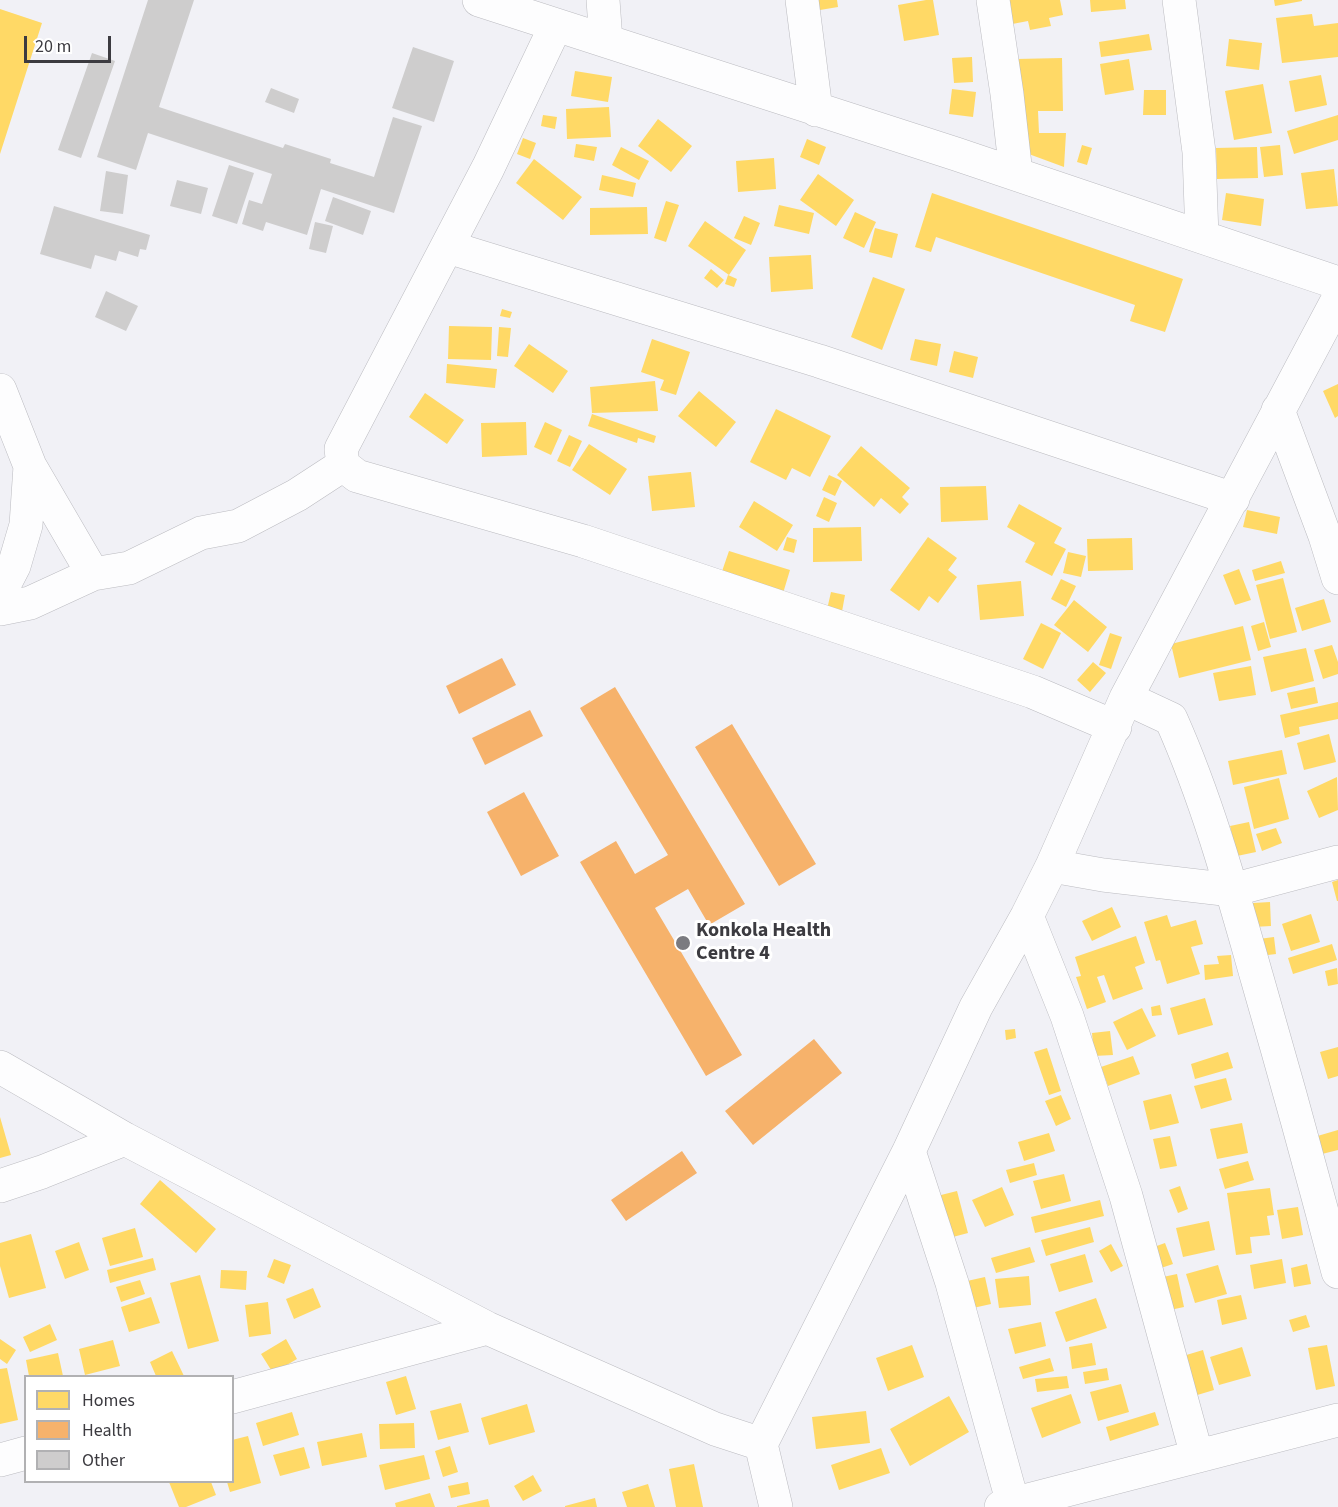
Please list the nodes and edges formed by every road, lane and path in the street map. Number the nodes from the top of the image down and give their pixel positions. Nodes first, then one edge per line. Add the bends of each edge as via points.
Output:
1 (479, 0) edge
2 (603, 0) edge
3 (802, 0) edge
4 (993, 0) edge
5 (1179, 0) edge
6 (556, 25) junction
7 (606, 41) junction
8 (816, 110) junction
9 (1016, 174) junction
10 (1202, 237) junction
11 (448, 247) junction
12 (1338, 283) edge
13 (1338, 299) edge
14 (0, 390) edge
15 (1278, 410) junction
16 (343, 465) junction
17 (30, 466) junction
18 (1233, 499) junction
19 (93, 574) junction
20 (1338, 578) edge
21 (0, 593) edge
22 (0, 609) edge
23 (1121, 712) junction
24 (1338, 862) edge
25 (1052, 866) junction
26 (1232, 890) junction
27 (1027, 916) junction
28 (0, 1067) edge
29 (125, 1139) junction
30 (909, 1152) junction
31 (0, 1186) edge
32 (1338, 1272) edge
33 (487, 1328) junction
34 (234, 1396) edge
35 (1338, 1420) edge
36 (761, 1444) junction
37 (24, 1454) edge
38 (1197, 1456) junction
39 (0, 1460) edge
40 (1007, 1506) edge
41 (776, 1507) edge

1 - 6 street
2 - 7 street
3 - 8 street
4 - 9 street
5 - 10 street via 1199,152
6 - 7 street
6 - 11 street
7 - 8 street
8 - 9 street
9 - 10 street
10 - 12 street
11 - 16 street via 341,449
11 - 18 street via 819,361
13 - 15 street
14 - 17 street
15 - 18 street
15 - 20 street
16 - 19 street via 238,526 201,533 129,568
16 - 23 street via 357,476 583,542 1033,692
17 - 19 street
17 - 21 street via 26,525 14,566
18 - 23 street
19 - 22 street via 30,603
23 - 25 street
23 - 26 street via 1171,719 1191,766
24 - 26 street
25 - 26 street
25 - 27 street
26 - 32 street
27 - 30 street via 976,1007
27 - 38 street via 1066,1016 1126,1196
28 - 29 street
29 - 31 street
29 - 33 street
30 - 36 street
30 - 40 street via 952,1283
33 - 34 street
33 - 36 street via 715,1429
35 - 38 street
36 - 41 street
37 - 39 street
38 - 40 street

